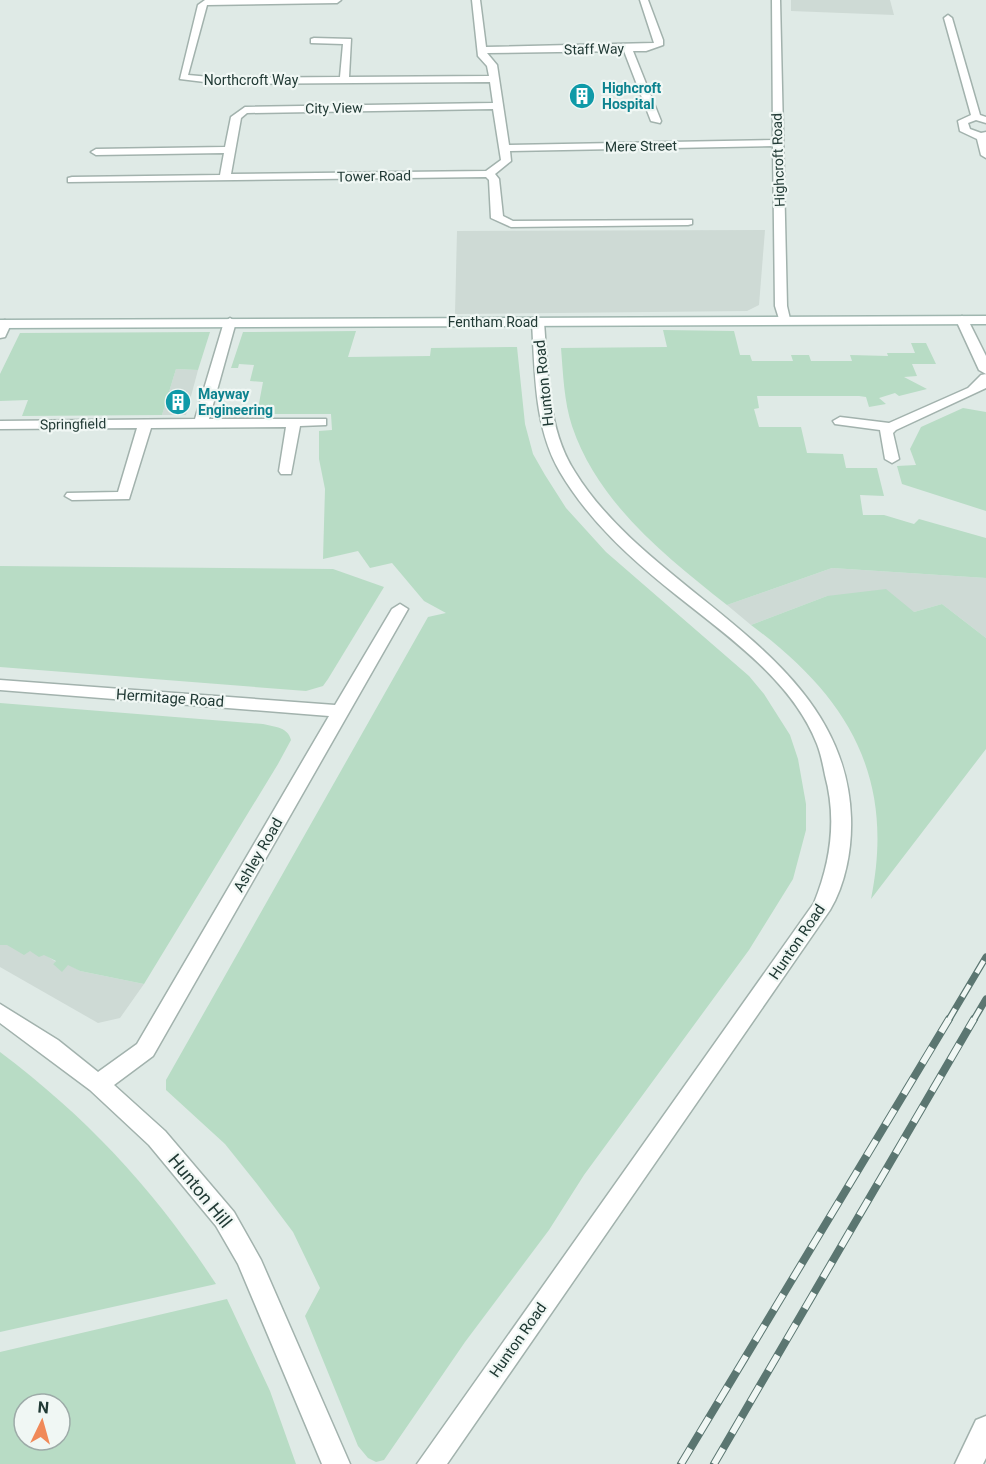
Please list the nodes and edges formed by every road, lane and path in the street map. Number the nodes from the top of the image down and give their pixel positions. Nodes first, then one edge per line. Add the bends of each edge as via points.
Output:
1 (337, 0) edge
2 (476, 0) edge
3 (644, 0) edge
4 (776, 0) edge
5 (948, 18) dead end
6 (314, 41) dead end
7 (627, 48) junction
8 (482, 50) junction
9 (494, 79) junction
10 (344, 80) junction
11 (972, 104) junction
12 (986, 104) edge
13 (497, 106) junction
14 (981, 118) edge
15 (656, 121) dead end
16 (984, 136) edge
17 (778, 143) junction
18 (504, 148) junction
19 (231, 150) junction
20 (96, 152) dead end
21 (986, 155) edge
22 (489, 174) junction
23 (225, 178) junction
24 (72, 180) dead end
25 (628, 212) dead end
26 (688, 222) dead end
27 (630, 225) junction
28 (784, 319) junction
29 (963, 320) junction
30 (986, 320) edge
31 (230, 322) junction
32 (538, 322) junction
33 (2, 327) edge
34 (986, 369) edge
35 (986, 378) edge
36 (973, 391) junction
37 (986, 398) edge
38 (840, 421) dead end
39 (294, 422) junction
40 (321, 422) dead end
41 (145, 423) junction
42 (201, 423) junction
43 (0, 425) edge
44 (891, 427) junction
45 (892, 459) dead end
46 (286, 471) dead end
47 (72, 496) dead end
48 (400, 609) dead end
49 (0, 685) edge
50 (340, 711) junction
51 (0, 1012) edge
52 (98, 1084) junction
53 (986, 1429) edge
54 (336, 1464) edge
55 (431, 1464) edge
56 (969, 1464) edge

1 - 10 street, Northcroft Way via 218,1 202,5 183,77 221,81
2 - 8 street
3 - 7 street, Staff Way via 658,45
4 - 17 street, Highcroft Road
5 - 11 street
6 - 10 street via 348,41
7 - 8 street, Staff Way
7 - 15 street
8 - 9 street via 492,65
9 - 10 street, Northcroft Way
9 - 13 street
11 - 12 street
11 - 14 street
13 - 18 street
13 - 19 street, City View via 245,110 236,117
14 - 16 street via 963,121 965,131
16 - 21 street
17 - 18 street, Mere Street
17 - 28 street, Highcroft Road
18 - 22 street via 506,161
19 - 20 street
19 - 23 street, City View
22 - 23 street, Tower Road
22 - 27 street via 494,179 497,218 502,222 521,226
23 - 24 street, Tower Road
25 - 27 street
26 - 27 street
28 - 29 street, Fentham Road
28 - 32 street, Fentham Road
29 - 30 street, Fentham Road
29 - 34 street
31 - 32 street, Fentham Road
31 - 33 street, Fentham Road
31 - 42 street
32 - 55 street, Hunton Road via 546,418 567,474 601,520 665,579 762,658 807,707 836,767 843,814 840,852 836,875 823,905
35 - 36 street
36 - 37 street
36 - 44 street
38 - 44 street
39 - 40 street, Springfield
39 - 42 street, Springfield
39 - 46 street
41 - 42 street, Springfield
41 - 43 street, Springfield
41 - 47 street via 124,496
44 - 45 street via 886,438
48 - 50 street, Ashley Road
49 - 50 street, Hermitage Road
50 - 52 street, Ashley Road via 145,1050
51 - 52 street, Hunton Hill
52 - 54 street, Hunton Hill via 157,1138 225,1219 249,1260
53 - 56 street

